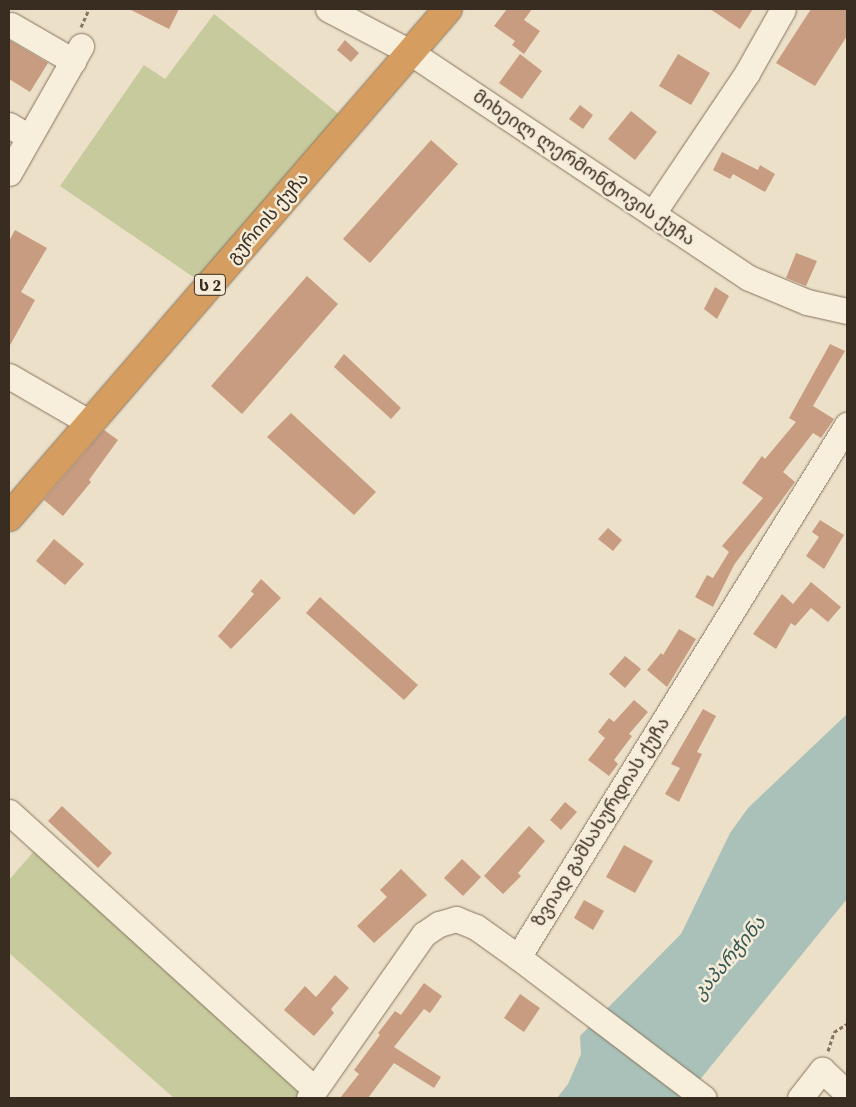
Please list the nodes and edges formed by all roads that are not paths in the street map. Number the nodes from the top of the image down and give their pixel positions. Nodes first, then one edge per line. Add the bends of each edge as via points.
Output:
1 (328, 9) edge
2 (448, 9) edge
3 (784, 9) edge
4 (10, 25) dead end
5 (410, 52) junction
6 (19, 131) edge
7 (9, 173) edge
8 (653, 213) junction
9 (847, 311) edge
10 (9, 376) edge
11 (90, 422) junction
12 (847, 425) edge
13 (9, 517) edge
14 (9, 812) edge
15 (518, 957) junction
16 (847, 1093) edge
17 (311, 1094) edge
18 (700, 1096) edge
19 (800, 1098) edge

1 - 5 street, მიხეილ ლერმონტოვის ქუჩა
2 - 5 highway, გურიის ქუჩა / ს 2
3 - 8 street via 747,73
4 - 6 street via 77,54
5 - 8 street, მიხეილ ლერმონტოვის ქუჩა
5 - 11 highway, გურიის ქუჩა / ს 2
6 - 7 street
8 - 9 street, მიხეილ ლერმონტოვის ქუჩა via 749,278 807,302
10 - 11 street
11 - 13 highway, გურიის ქუჩა / ს 2
12 - 15 street, ზვიად გამსახურდიას ქუჩა
14 - 17 street
15 - 17 street via 476,927 456,920 424,934
15 - 18 street
16 - 19 street via 822,1070

